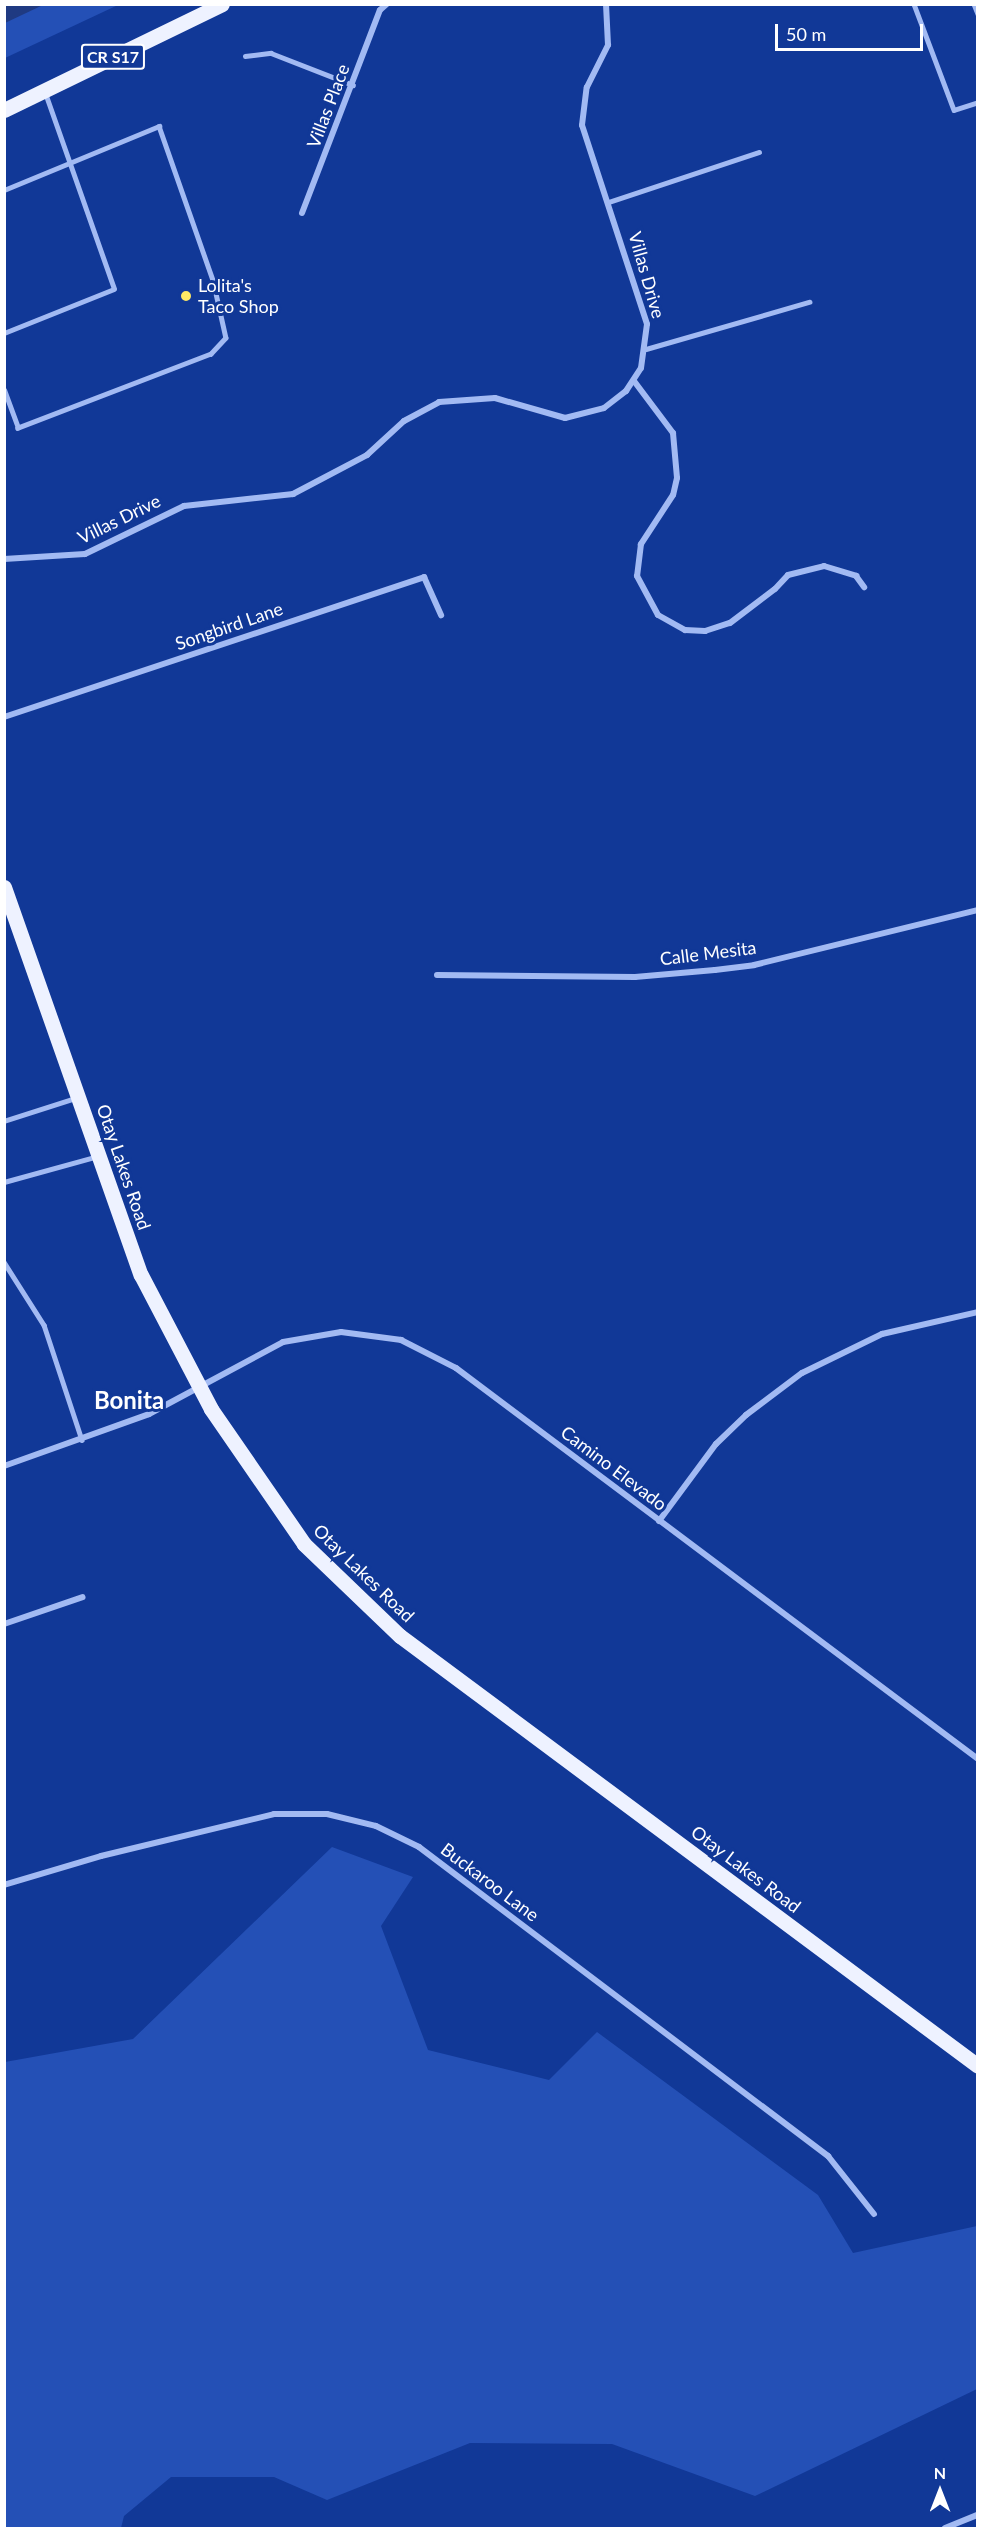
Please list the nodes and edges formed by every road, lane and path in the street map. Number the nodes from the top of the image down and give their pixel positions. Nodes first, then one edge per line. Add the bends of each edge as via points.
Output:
1 (222, 4) edge
2 (387, 4) edge
3 (606, 4) edge
4 (914, 4) edge
5 (974, 4) edge
6 (978, 14) edge
7 (245, 56) dead end
8 (353, 85) junction
9 (44, 91) junction
10 (978, 102) edge
11 (4, 110) edge
12 (759, 152) dead end
13 (69, 161) junction
14 (4, 190) edge
15 (609, 202) junction
16 (302, 213) dead end
17 (808, 302) dead end
18 (4, 333) edge
19 (646, 349) junction
20 (634, 381) junction
21 (4, 390) edge
22 (7, 404) edge
23 (4, 559) edge
24 (864, 587) dead end
25 (441, 615) dead end
26 (4, 717) edge
27 (6, 897) edge
28 (978, 910) edge
29 (437, 975) dead end
30 (80, 1097) junction
31 (4, 1121) edge
32 (101, 1156) junction
33 (4, 1182) edge
34 (4, 1262) edge
35 (978, 1312) edge
36 (197, 1386) junction
37 (82, 1440) junction
38 (4, 1466) edge
39 (659, 1521) junction
40 (83, 1597) dead end
41 (4, 1624) edge
42 (978, 1759) edge
43 (4, 1886) edge
44 (978, 2066) edge
45 (874, 2214) dead end
46 (978, 2515) edge
47 (945, 2529) edge

1 - 9 main road, CR S17
2 - 8 street, Villas Place via 381,10
3 - 15 street, Villas Drive via 608,45 587,87 582,125
4 - 10 lane via 954,110
5 - 6 lane
7 - 8 lane via 271,53
8 - 16 street, Villas Place
9 - 11 main road, CR S17
9 - 13 lane
12 - 15 lane
13 - 14 lane
13 - 18 lane via 114,289
13 - 22 lane via 159,126 213,280 226,338 211,354 18,428
15 - 19 street, Villas Drive via 647,324
17 - 19 lane
19 - 20 street, Villas Drive
20 - 23 street, Villas Drive via 604,408 578,417 549,416 495,398 439,402 404,421 367,455 292,494 184,506 85,554
20 - 24 street via 673,433 677,478 673,495 641,544 636,576 658,615 685,630 705,631 730,623 775,590 788,575 824,566 856,576
21 - 22 lane
25 - 26 street, Songbird Lane via 424,577
27 - 30 main road, Otay Lakes Road
28 - 29 street, Calle Mesita via 765,962 715,970 634,977
30 - 31 lane
30 - 32 main road, Otay Lakes Road
32 - 33 lane
32 - 36 main road, Otay Lakes Road via 141,1275
34 - 37 lane via 44,1325
35 - 39 street via 882,1334 802,1373 746,1415 716,1444
36 - 37 street, Camino Elevado via 149,1414
36 - 39 street, Camino Elevado via 302,1337 350,1332 401,1340 456,1368
36 - 44 main road, Otay Lakes Road via 238,1453 304,1544 400,1636
37 - 38 street, Camino Elevado
39 - 42 street, Camino Elevado
40 - 41 street
43 - 45 street, Buckaroo Lane via 101,1856 274,1814 327,1814 376,1826 424,1851 828,2156
46 - 47 street

